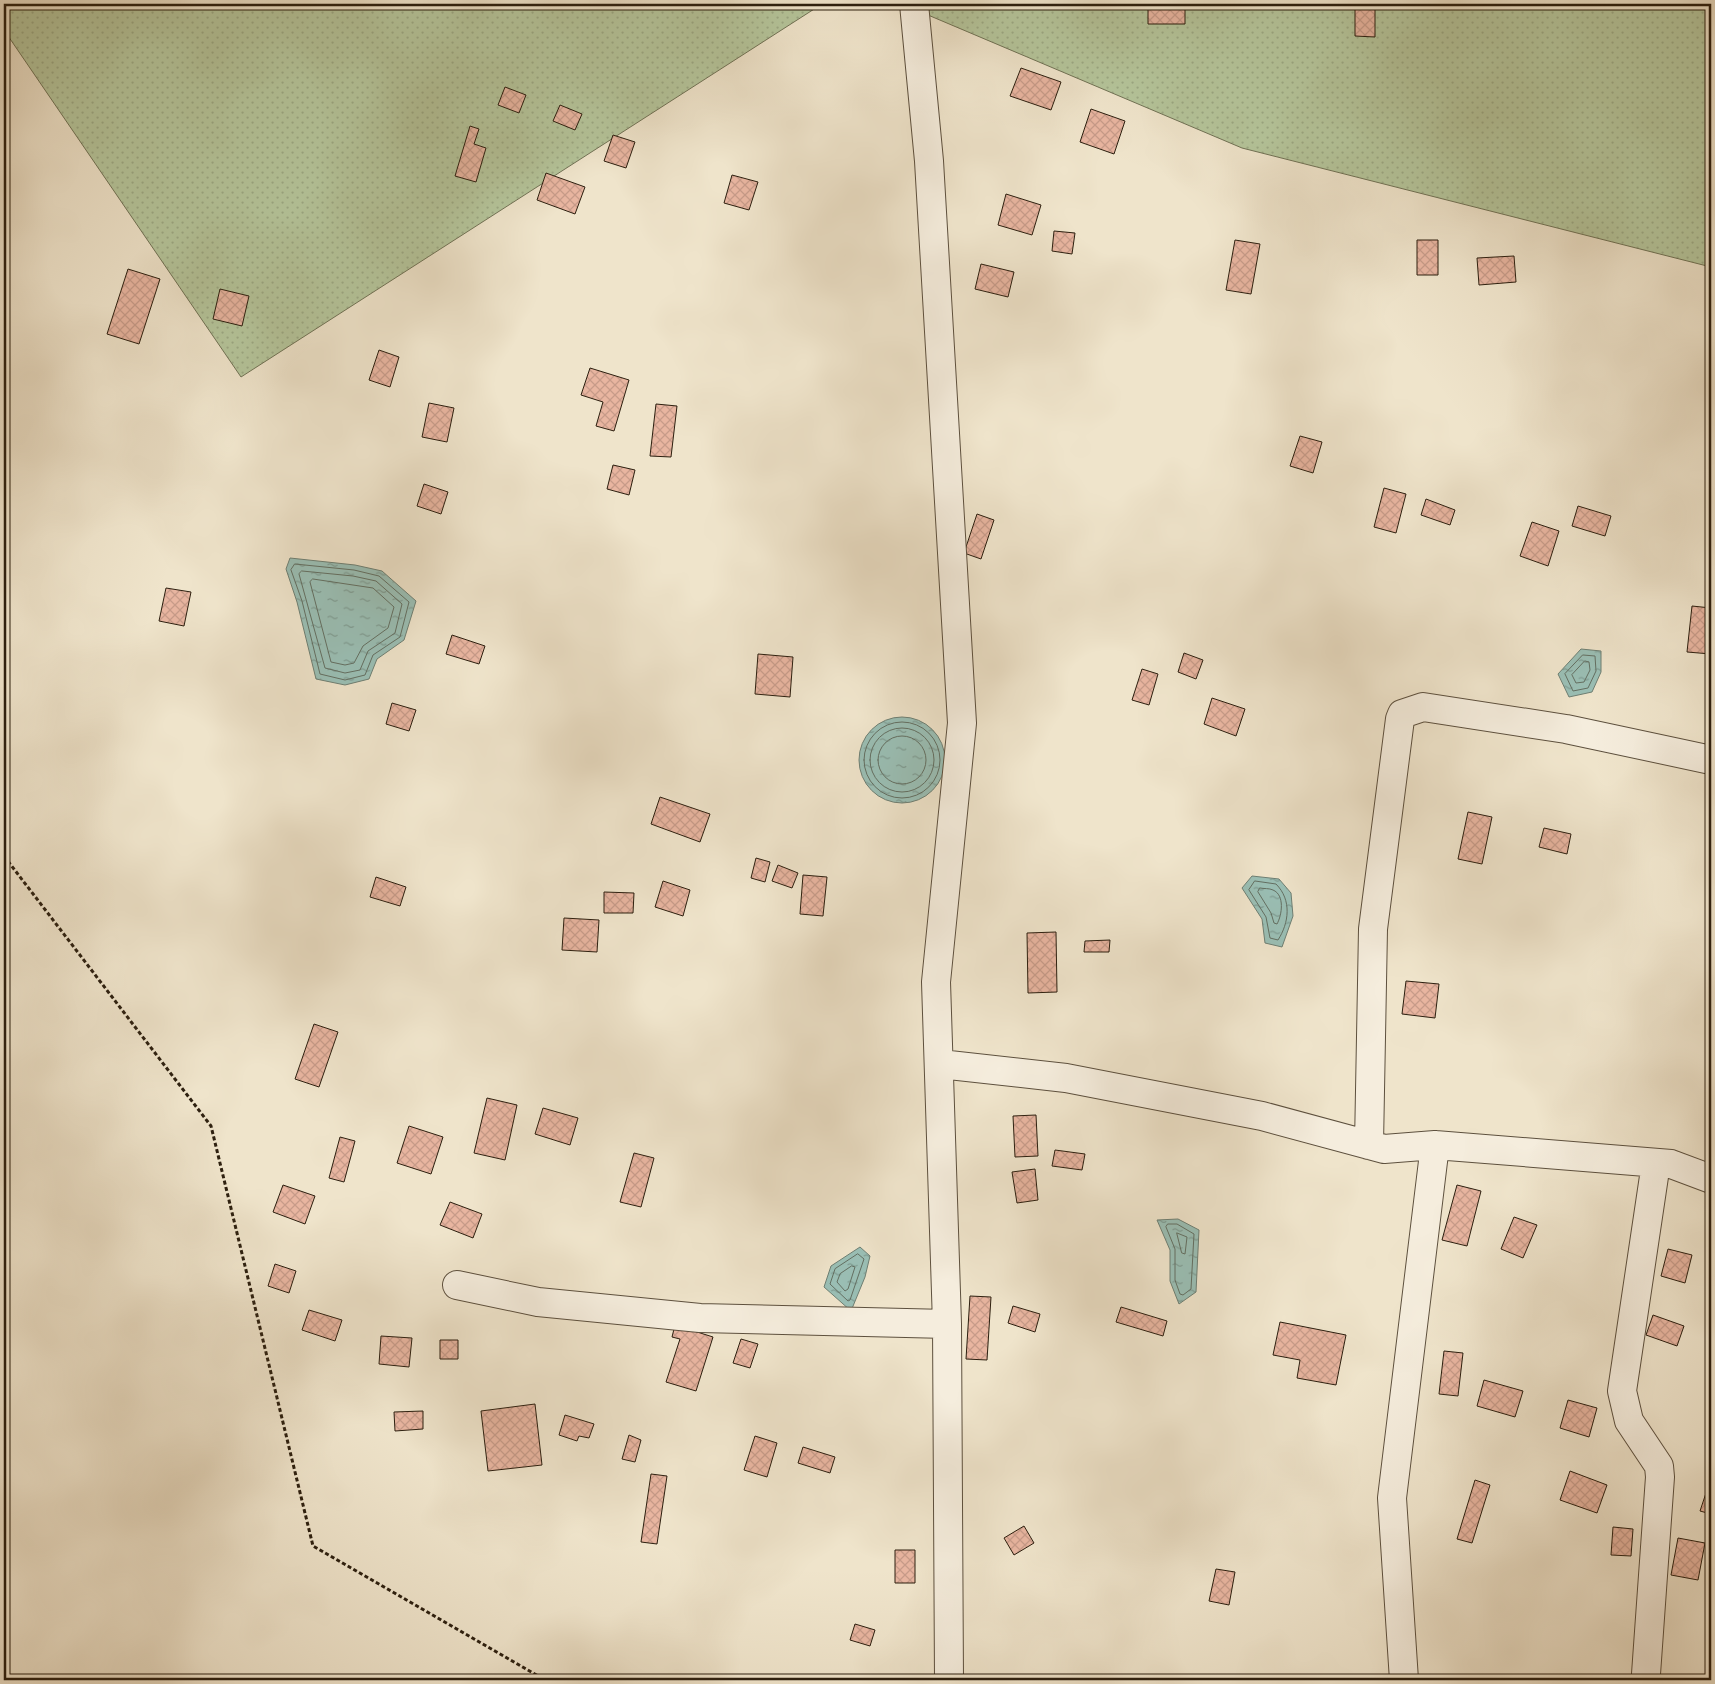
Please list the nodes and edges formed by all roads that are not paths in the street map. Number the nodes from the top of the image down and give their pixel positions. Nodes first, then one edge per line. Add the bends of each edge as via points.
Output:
1 (914, 4) edge
2 (1711, 760) edge
3 (940, 1064) junction
4 (1369, 1146) junction
5 (1435, 1146) junction
6 (1656, 1163) junction
7 (1711, 1179) edge
8 (457, 1285) dead end
9 (947, 1324) junction
10 (1646, 1674) dead end
11 (949, 1680) edge
12 (1404, 1680) edge

1 - 3 street via 929,162 962,723 936,982
2 - 4 street via 1566,730 1423,707 1402,714 1373,929
3 - 4 street via 1066,1078 1262,1116
3 - 9 street
4 - 5 street via 1384,1149
5 - 6 street
5 - 12 street via 1392,1498
6 - 7 street via 1671,1164
6 - 10 street via 1622,1391 1629,1422 1659,1466 1660,1477
8 - 9 street via 538,1302 700,1318
9 - 11 street

